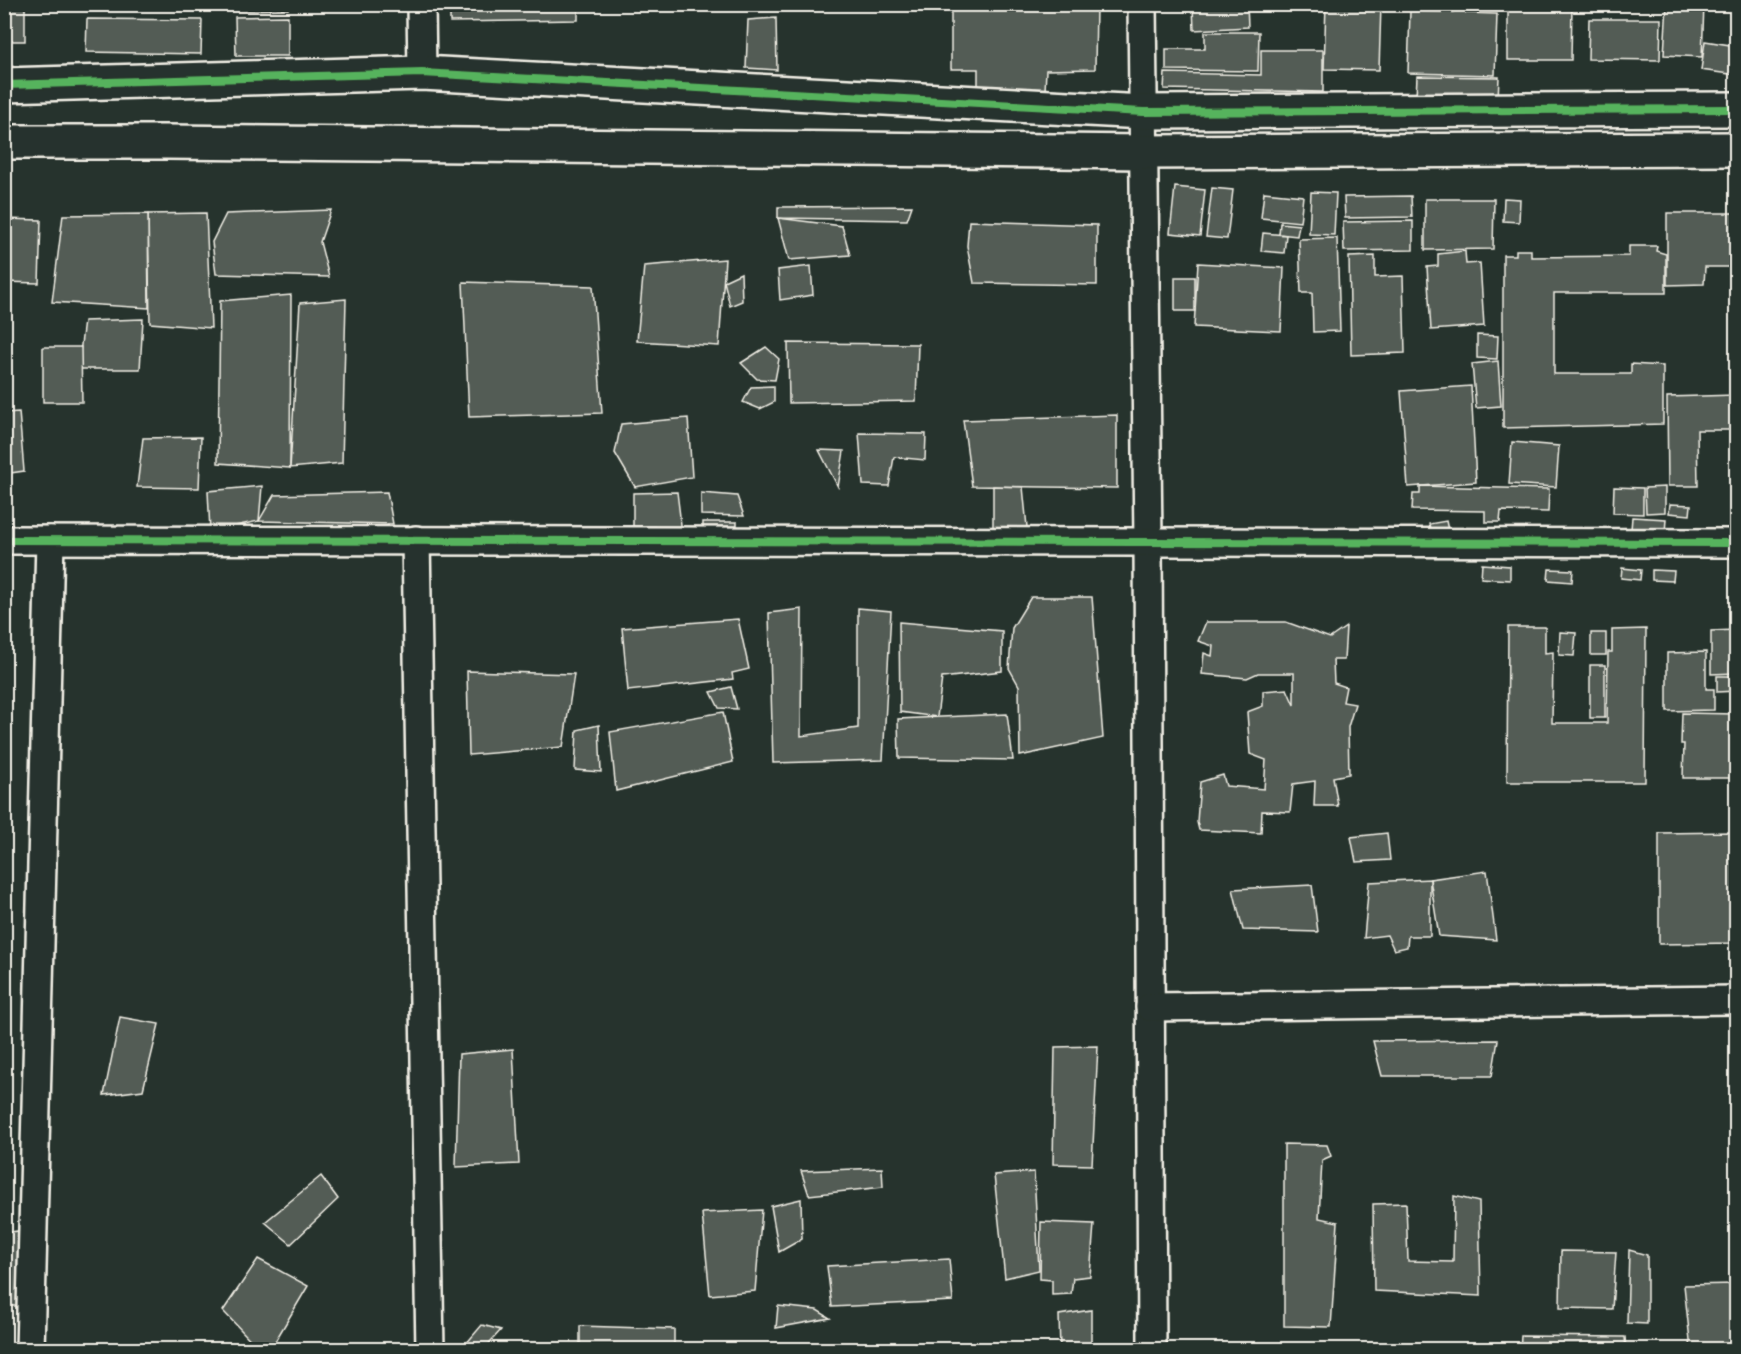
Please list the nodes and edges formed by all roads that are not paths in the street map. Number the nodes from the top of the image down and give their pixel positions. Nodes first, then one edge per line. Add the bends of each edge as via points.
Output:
1 (421, 4) edge
2 (1142, 4) edge
3 (422, 74) junction
4 (4, 85) edge
5 (1737, 109) edge
6 (1143, 112) junction
7 (4, 142) edge
8 (1737, 149) edge
9 (1144, 152) junction
10 (4, 540) edge
11 (50, 540) junction
12 (416, 540) junction
13 (1148, 542) junction
14 (1737, 543) edge
15 (1737, 1000) edge
16 (1150, 1007) junction
17 (30, 1350) edge
18 (430, 1350) edge
19 (1152, 1350) edge

1 - 3 street
2 - 6 street
3 - 4 street
3 - 6 street
5 - 6 street
6 - 9 street
7 - 9 street
8 - 9 street
9 - 13 street
10 - 11 street
11 - 12 street
11 - 17 street
12 - 13 street
12 - 18 street
13 - 14 street
13 - 16 street
15 - 16 street
16 - 19 street

